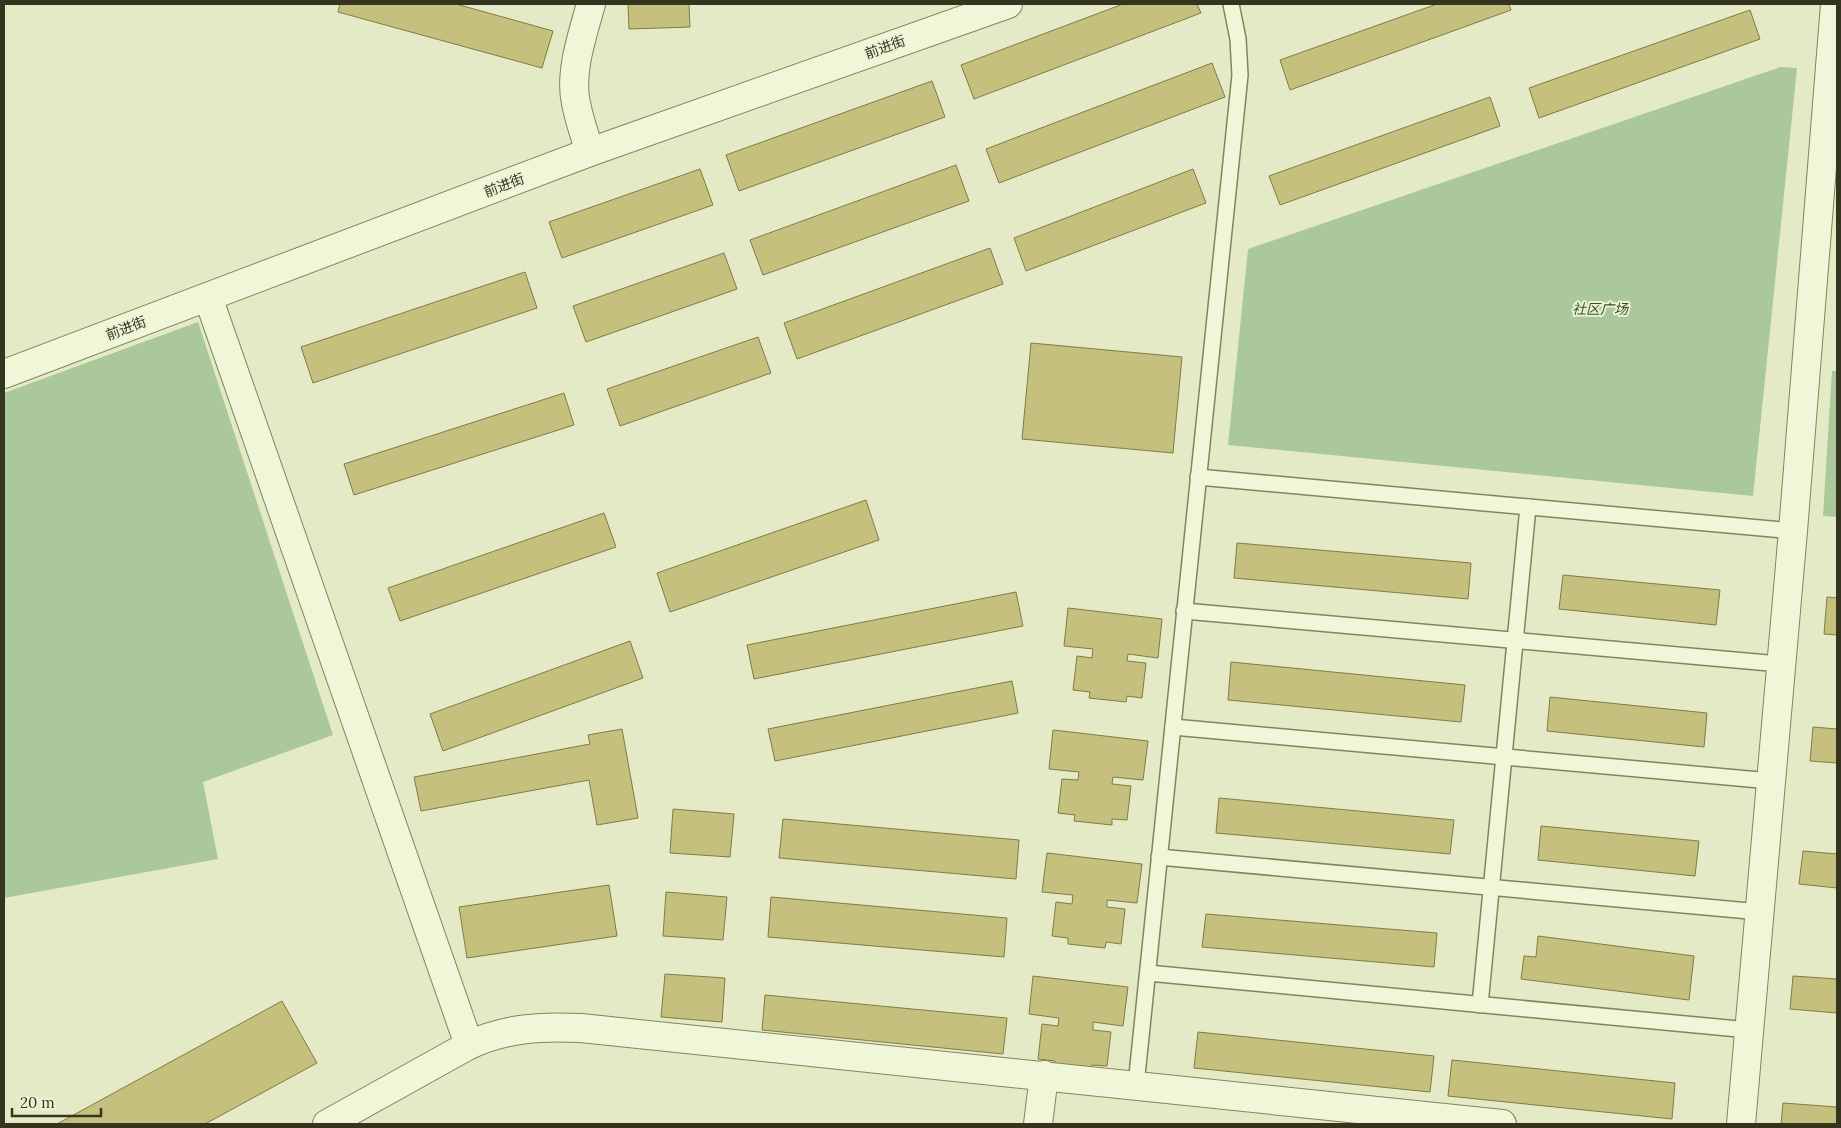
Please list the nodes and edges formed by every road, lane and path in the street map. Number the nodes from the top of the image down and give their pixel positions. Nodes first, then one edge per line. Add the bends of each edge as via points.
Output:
1 (591, 4) edge
2 (1008, 4) edge
3 (1231, 4) edge
4 (1835, 4) edge
5 (590, 152) junction
6 (208, 297) junction
7 (4, 374) edge
8 (1198, 477) junction
9 (1528, 507) junction
10 (1793, 530) junction
11 (1184, 611) junction
12 (1515, 641) junction
13 (1781, 664) junction
14 (1173, 727) junction
15 (1504, 757) junction
16 (1771, 782) junction
17 (1159, 857) junction
18 (1492, 887) junction
19 (1760, 912) junction
20 (1148, 973) junction
21 (1480, 1005) junction
22 (1749, 1030) junction
23 (469, 1045) junction
24 (1044, 1075) junction
25 (1136, 1085) junction
26 (327, 1124) edge
27 (1038, 1124) edge
28 (1502, 1124) edge
29 (1741, 1124) edge

1 - 5 street via 575,77 575,102
2 - 5 street, 前进街
3 - 8 lane via 1240,74
4 - 10 street
5 - 6 street, 前进街
6 - 7 street, 前进街
6 - 23 street
8 - 9 lane
8 - 11 lane
9 - 10 lane
9 - 12 lane
10 - 13 street
11 - 12 lane
11 - 14 lane
12 - 13 lane
12 - 15 lane
13 - 16 street
14 - 15 lane
14 - 17 lane
15 - 16 lane
15 - 18 lane
16 - 19 street
17 - 18 lane
17 - 20 lane
18 - 19 lane
18 - 21 lane
19 - 22 street
20 - 21 lane
20 - 25 lane
21 - 22 lane
22 - 29 street
23 - 24 street via 487,1036 521,1028 563,1027
23 - 26 street
24 - 25 street
24 - 27 street
25 - 28 street

